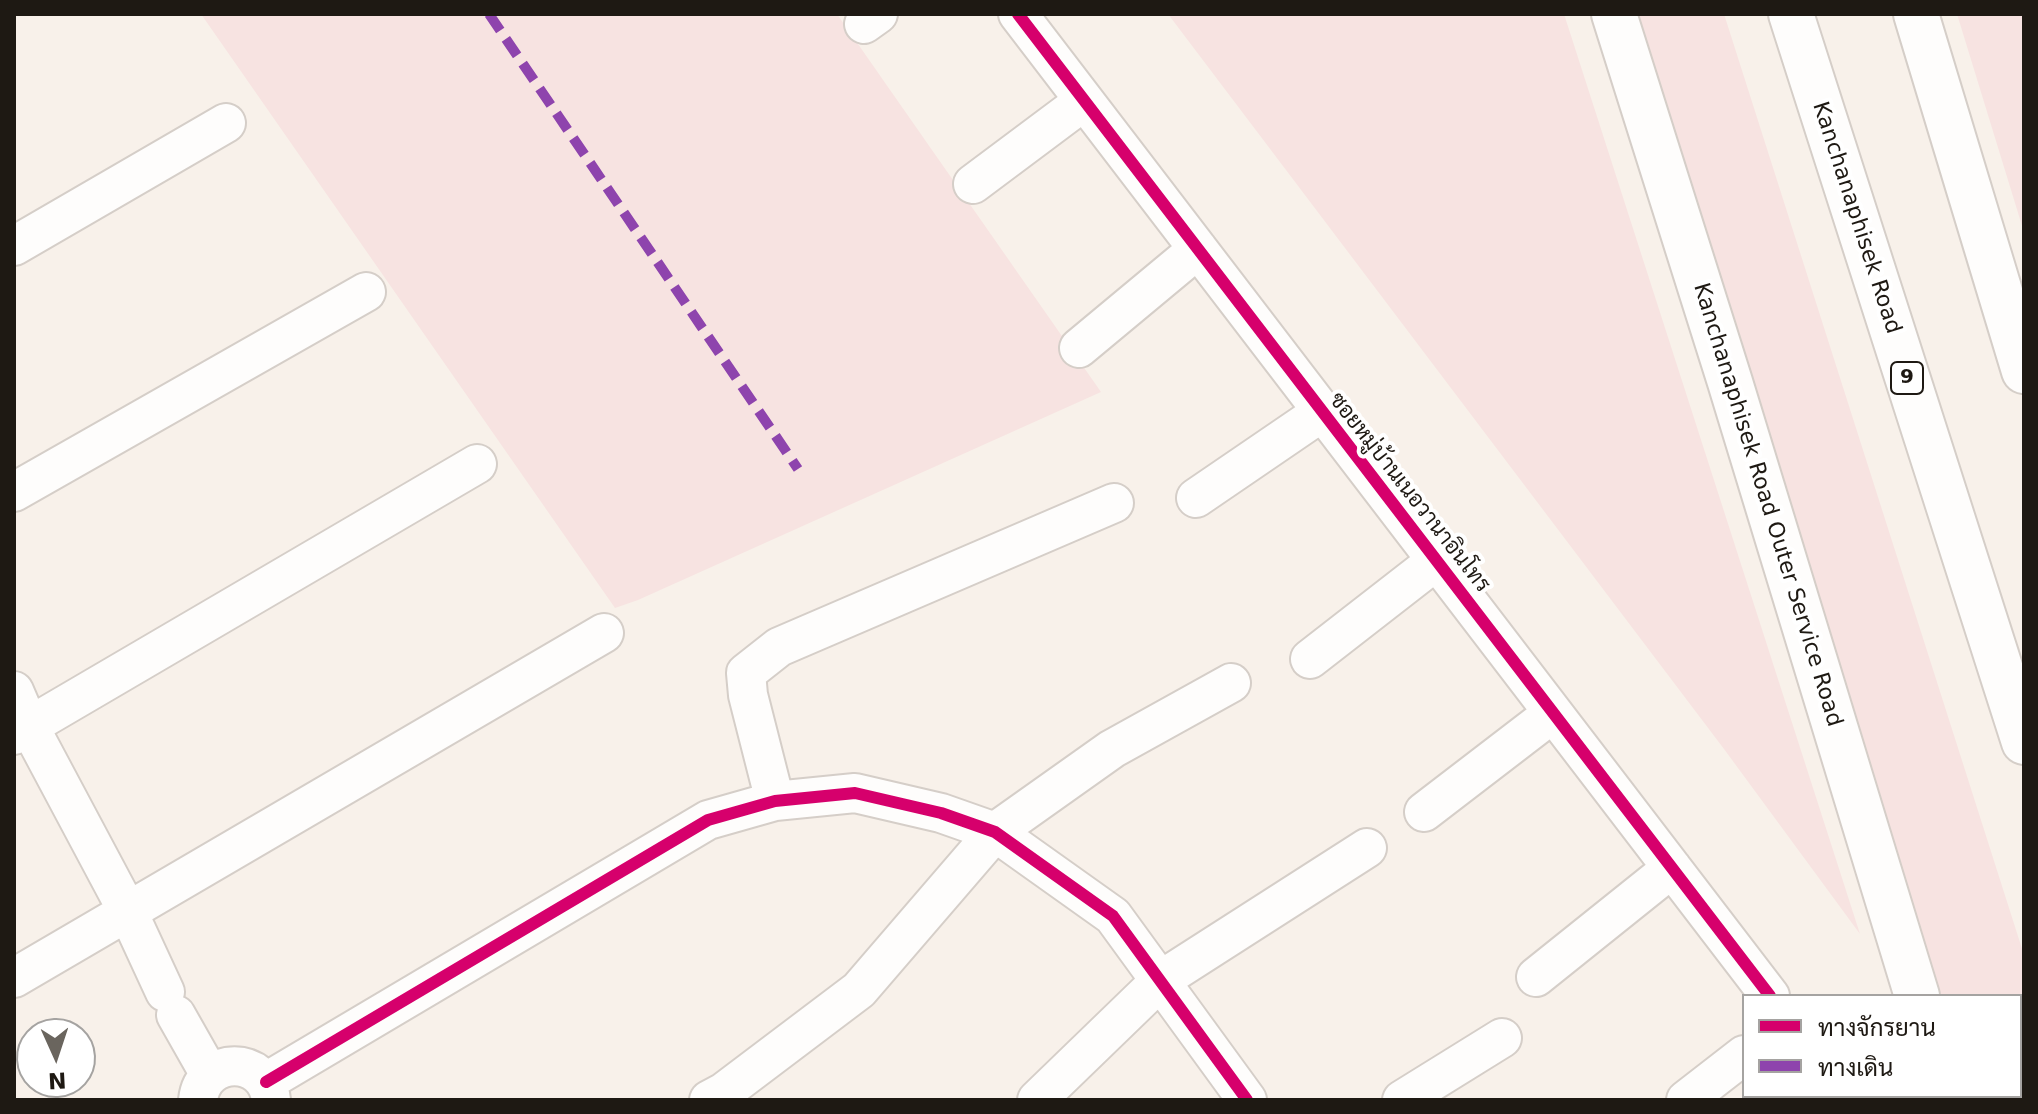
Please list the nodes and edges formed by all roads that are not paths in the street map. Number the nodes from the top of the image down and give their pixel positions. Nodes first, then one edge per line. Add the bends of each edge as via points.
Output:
1 (1018, 14) edge
2 (1614, 14) edge
3 (1791, 14) edge
4 (1916, 14) edge
5 (1084, 101) junction
6 (226, 123) dead end
7 (973, 184) dead end
8 (14, 246) edge
9 (1198, 249) junction
10 (366, 292) dead end
11 (1079, 348) dead end
12 (2024, 371) edge
13 (1322, 412) junction
14 (477, 464) dead end
15 (14, 492) edge
16 (1196, 498) dead end
17 (1114, 503) dead end
18 (1436, 561) junction
19 (604, 633) dead end
20 (1310, 659) dead end
21 (1231, 683) dead end
22 (14, 691) edge
23 (1553, 713) junction
24 (22, 730) edge
25 (2024, 742) edge
26 (775, 801) junction
27 (1424, 812) dead end
28 (995, 832) junction
29 (1367, 848) dead end
30 (1672, 868) junction
31 (128, 912) junction
32 (1536, 977) dead end
33 (14, 978) edge
34 (1161, 980) junction
35 (1768, 994) edge
36 (1916, 994) edge
37 (1502, 1038) dead end
38 (1742, 1057) edge
39 (204, 1087) edge
40 (268, 1091) edge
41 (709, 1100) edge
42 (1037, 1100) edge
43 (1247, 1100) edge
44 (1402, 1100) edge
45 (1686, 1100) edge

1 - 5 street, ซอยหมู่บ้านเนอวานาอินโทร
2 - 36 main road, Kanchanaphisek Road Outer Service Road
3 - 25 main road, Kanchanaphisek Road / 9
4 - 12 main road
5 - 7 street
5 - 9 street, ซอยหมู่บ้านเนอวานาอินโทร
6 - 8 street
9 - 11 street
9 - 13 street, ซอยหมู่บ้านเนอวานาอินโทร
10 - 15 street
13 - 16 street
13 - 18 street, ซอยหมู่บ้านเนอวานาอินโทร
14 - 24 street
17 - 26 street via 779,647 746,673
18 - 20 street
18 - 23 street, ซอยหมู่บ้านเนอวานาอินโทร
19 - 31 street
21 - 28 street via 1112,749
22 - 24 street
23 - 27 street
23 - 30 street, ซอยหมู่บ้านเนอวานาอินโทร
24 - 31 street
26 - 28 street via 855,793
26 - 40 street via 708,820
28 - 34 street via 1113,916
28 - 41 street via 859,990
29 - 34 street
30 - 32 street
30 - 35 street, ซอยหมู่บ้านเนอวานาอินโทร
31 - 33 street
31 - 39 street
34 - 42 street
34 - 43 street
37 - 44 street
38 - 45 street
39 - 40 street via 221,1068 233,1066 257,1073

